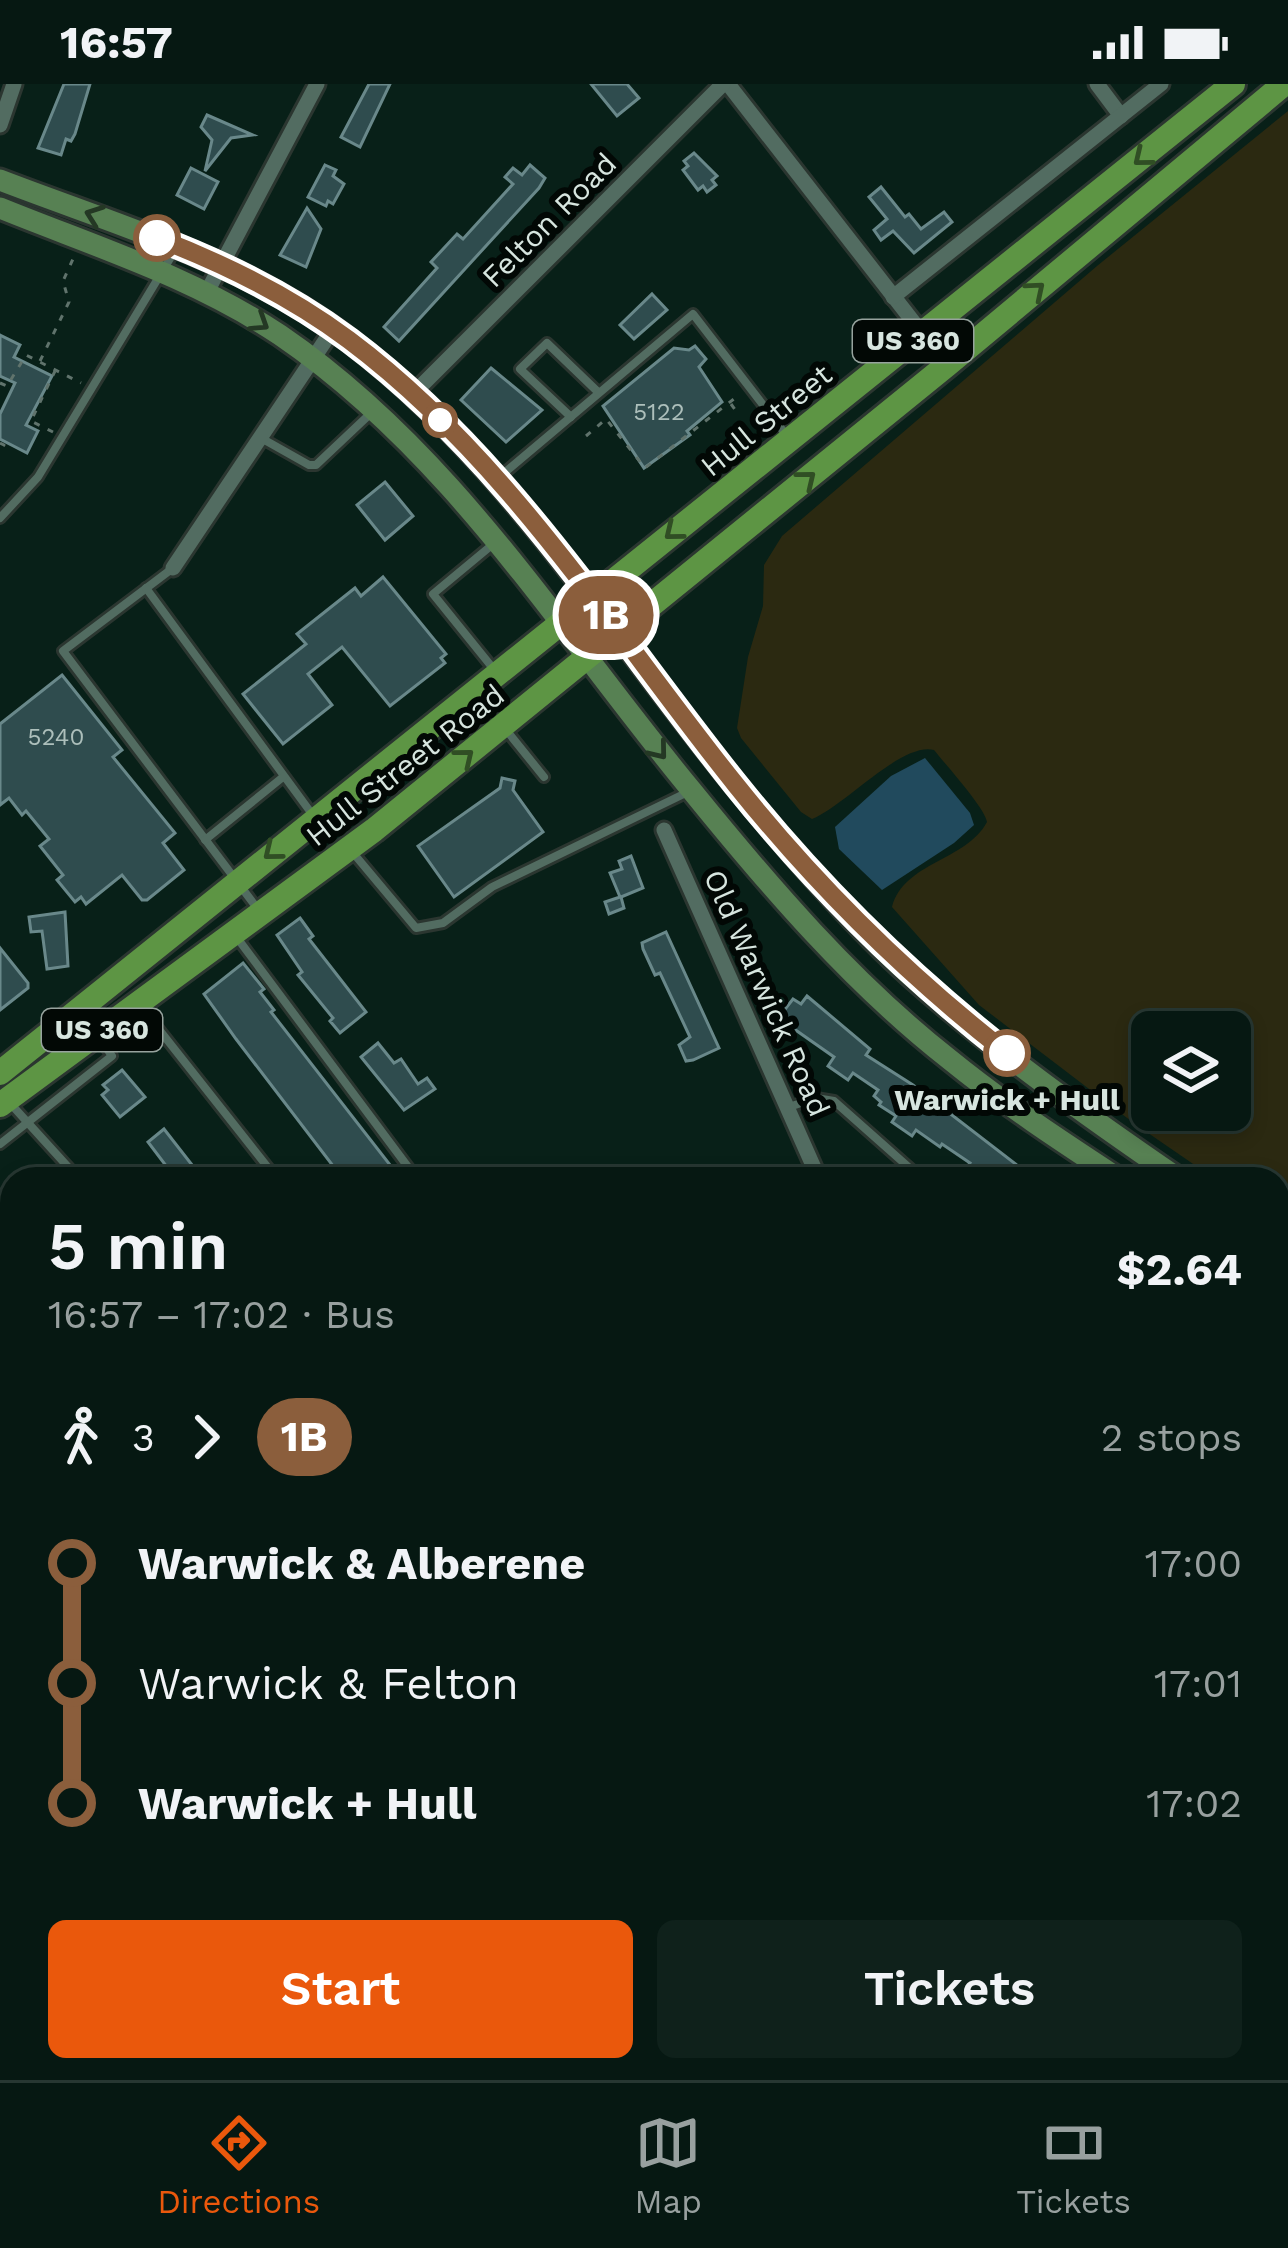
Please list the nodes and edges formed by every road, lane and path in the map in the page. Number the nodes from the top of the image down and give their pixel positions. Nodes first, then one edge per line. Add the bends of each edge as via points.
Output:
1 (14, 84) edge
2 (317, 84) edge
3 (726, 84) edge
4 (1096, 84) edge
5 (1161, 84) edge
6 (1233, 84) edge
7 (1284, 84) edge
8 (1121, 116) junction
9 (0, 124) edge
10 (0, 180) edge
11 (0, 208) edge
12 (178, 246) junction
13 (76, 252) dead end
14 (223, 265) junction
15 (163, 271) junction
16 (208, 290) junction
17 (893, 297) junction
18 (333, 329) junction
19 (921, 335) junction
20 (312, 360) junction
21 (40, 361) junction
22 (946, 365) junction
23 (56, 370) junction
24 (0, 383) edge
25 (84, 384) dead end
26 (598, 392) junction
27 (413, 394) junction
28 (374, 411) junction
29 (739, 415) dead end
30 (571, 417) junction
31 (54, 433) dead end
32 (586, 436) dead end
33 (260, 438) junction
34 (789, 440) junction
35 (0, 443) edge
36 (0, 452) edge
37 (496, 480) junction
38 (0, 518) edge
39 (498, 540) junction
40 (173, 568) joint
41 (146, 588) junction
42 (592, 597) junction
43 (561, 622) junction
44 (619, 632) junction
45 (587, 658) junction
46 (497, 673) junction
47 (503, 726) junction
48 (283, 777) junction
49 (544, 777) dead end
50 (691, 790) junction
51 (315, 818) junction
52 (664, 830) dead end
53 (205, 840) junction
54 (350, 849) junction
55 (236, 881) junction
56 (261, 914) junction
57 (234, 934) junction
58 (111, 984) junction
59 (137, 1004) junction
60 (97, 1034) junction
61 (0, 1072) edge
62 (2, 1099) edge
63 (789, 1107) junction
64 (27, 1122) junction
65 (0, 1144) edge
66 (68, 1167) edge
67 (268, 1167) edge
68 (408, 1167) edge
69 (815, 1167) edge
70 (908, 1167) edge
71 (1101, 1167) edge
72 (1162, 1167) edge

1 - 9 street
2 - 14 street
3 - 17 street
3 - 27 street, Felton Road
4 - 8 street
5 - 8 street
6 -> 19 main road, Hull Street / US 360
22 -> 7 main road, US 360
8 - 17 street
12 -> 10 main road
11 - 15 main road
12 - 14 main road
12 - 15 lane
13 - 21 path via 63,281 69,302
14 - 16 street
14 - 18 main road
15 - 16 main road
15 - 38 lane via 38,478
16 -> 20 main road
17 - 19 street
18 - 20 street
18 - 27 main road
19 - 22 street
19 - 34 main road, Hull Street / US 360
20 - 28 main road
20 - 33 street
21 - 23 path
21 - 24 path via 26,355 7,386
44 -> 22 main road, Hull Street Road / US 360
23 - 25 path
23 - 31 path via 31,421
26 - 30 lane
26 - 30 lane via 547,343 520,368
26 - 34 lane via 693,314
27 - 37 main road
28 - 33 lane via 316,464
28 - 39 main road
29 - 32 path via 730,402 645,468 606,419
30 - 37 lane
33 - 40 street
34 -> 42 main road, Hull Street / US 360
35 - 36 path
37 - 42 main road
39 - 43 main road
39 - 46 lane via 433,594
40 - 41 lane
41 - 48 lane
41 - 53 lane via 63,651
42 - 43 main road, Hull Street / US 360
42 - 44 main road
43 - 45 main road
43 - 46 main road, Hull Street Road / US 360
44 - 45 main road, Hull Street Road / US 360
44 - 72 main road via 737,787 908,973
45 - 47 main road, Hull Street Road / US 360
45 -> 50 main road
46 - 51 main road, Hull Street Road / US 360
47 - 49 lane
54 -> 47 main road, Hull Street Road / US 360
48 - 51 lane
48 - 53 lane
50 - 54 lane via 492,887 443,923 416,928
50 - 71 main road via 851,970 929,1042
51 -> 55 main road, Hull Street Road / US 360
52 - 63 street, Old Warwick Road
53 - 55 lane
54 - 56 main road, Hull Street Road / US 360
55 - 56 lane
55 - 58 main road, Hull Street Road / US 360
56 - 57 main road, Hull Street Road / US 360
57 - 59 main road, Hull Street Road / US 360
57 - 68 lane
58 - 59 lane
58 - 61 main road, Hull Street Road / US 360
59 - 60 main road, Hull Street Road / US 360
59 - 67 lane
60 - 62 main road, Hull Street Road / US 360
60 - 64 lane via 112,1056
62 - 64 lane
63 - 69 street, Old Warwick Road
63 - 70 lane via 834,1101
64 - 65 lane
64 - 66 lane

